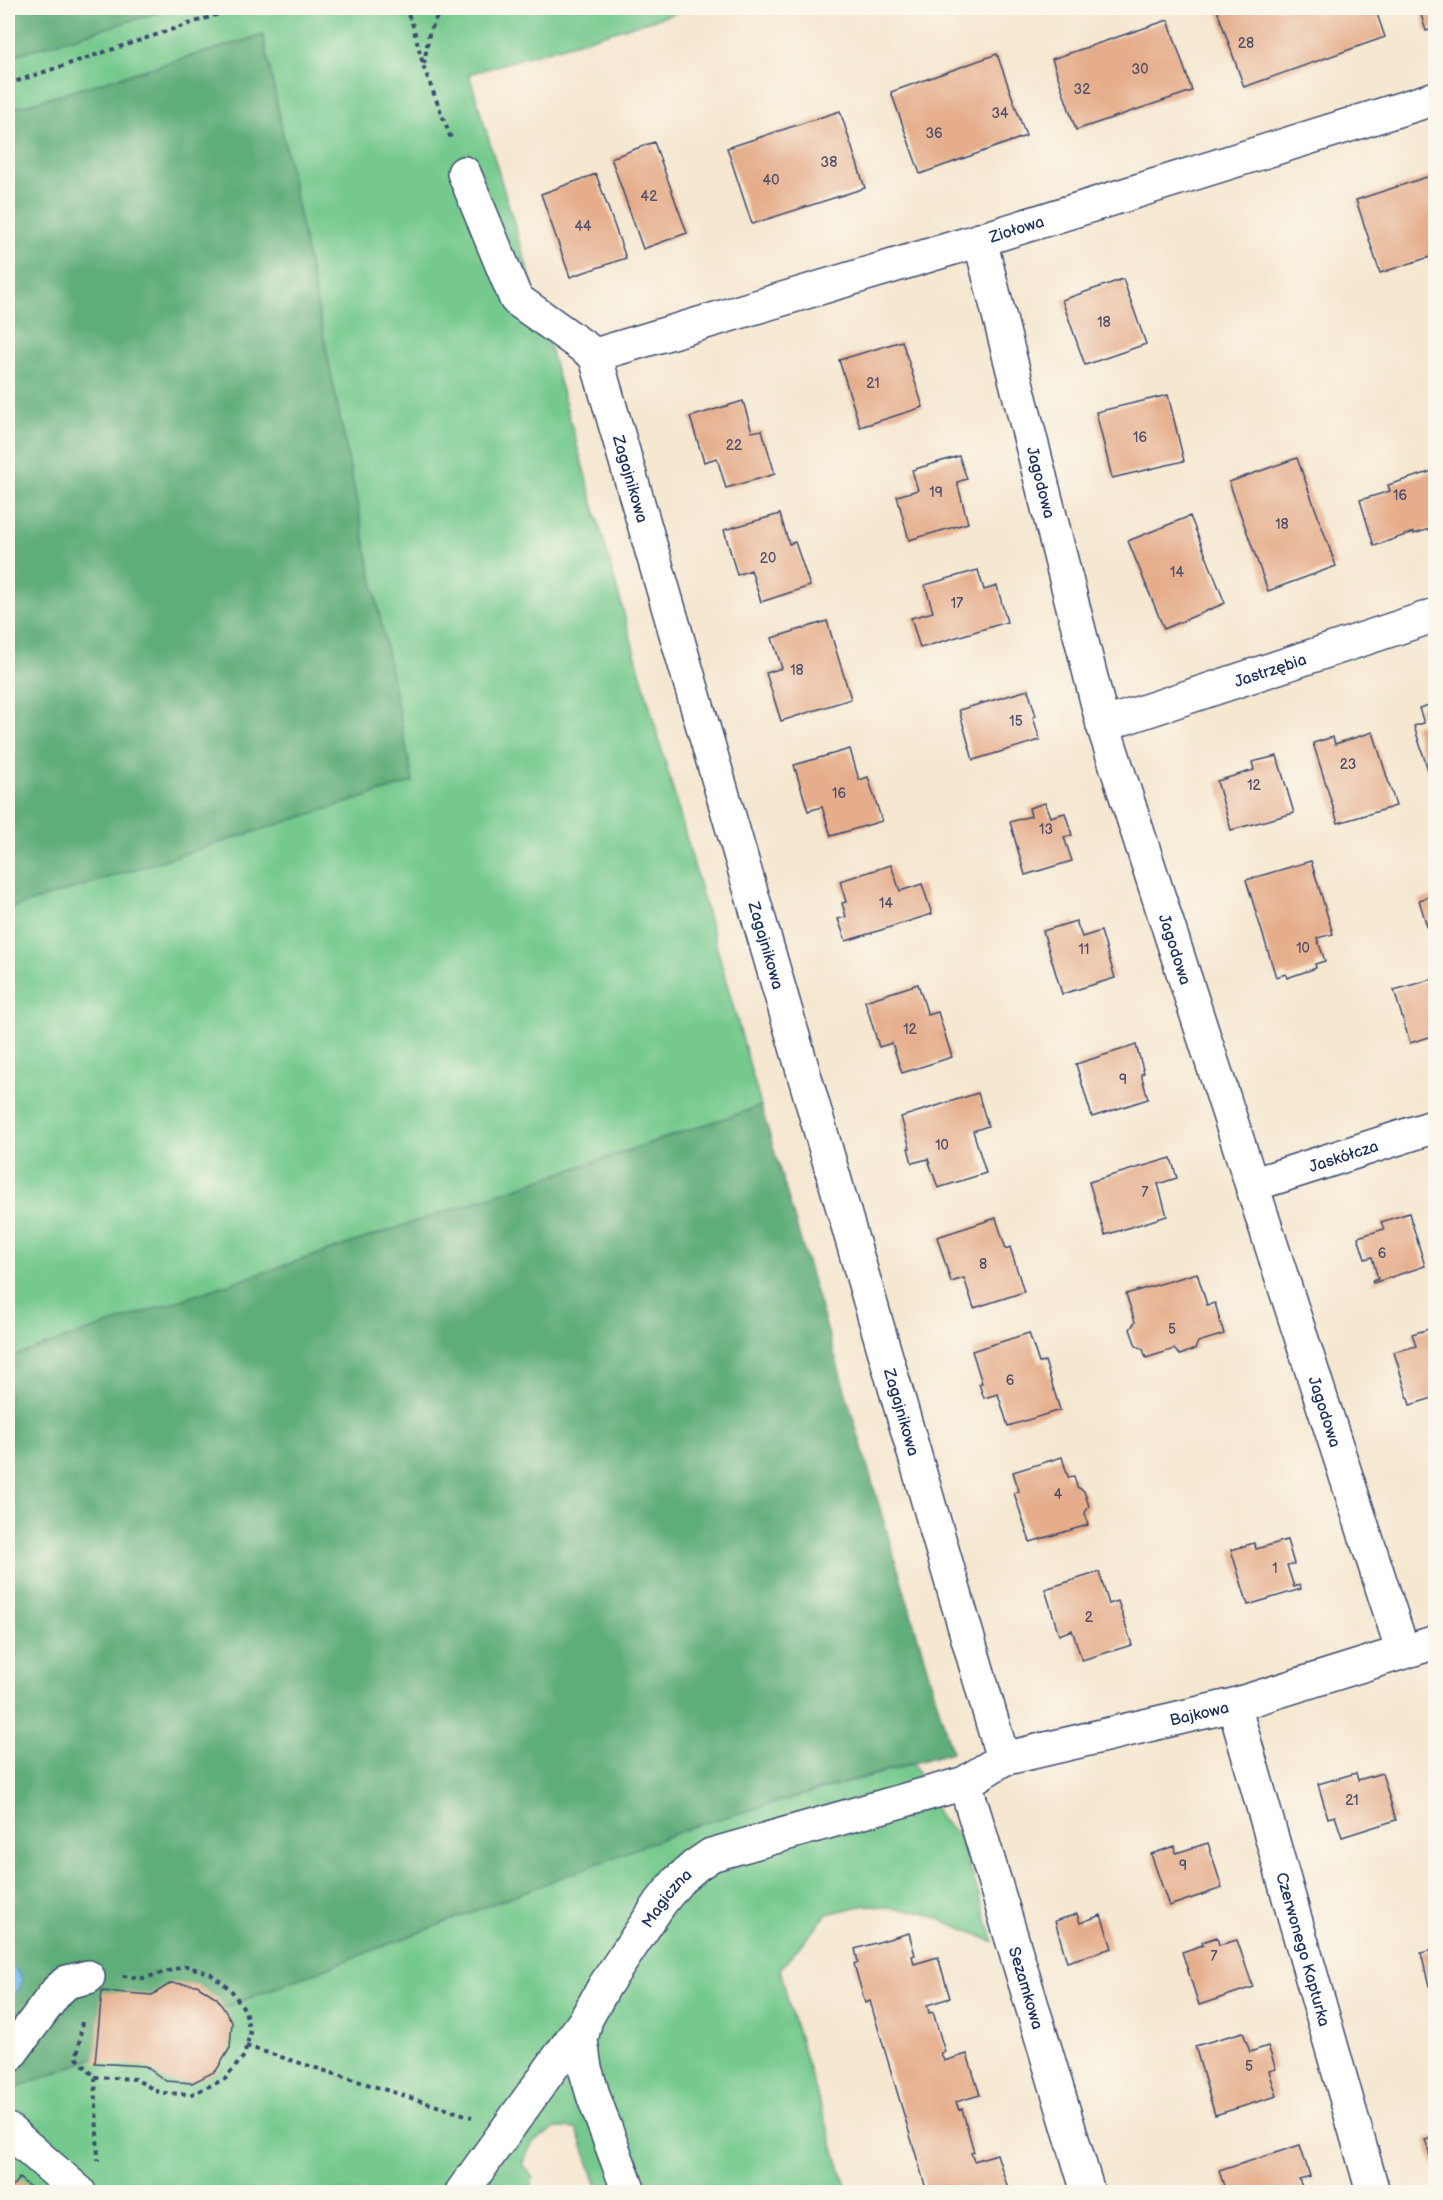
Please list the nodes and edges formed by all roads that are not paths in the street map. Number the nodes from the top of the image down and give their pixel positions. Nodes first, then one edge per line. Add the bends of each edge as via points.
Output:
1 (1436, 98) edge
2 (464, 173) road end
3 (980, 240) junction
4 (595, 355) junction
5 (1436, 615) edge
6 (1103, 725) junction
7 (1436, 1126) edge
8 (1252, 1185) junction
9 (1436, 1642) edge
10 (1403, 1652) junction
11 (1234, 1705) junction
12 (1003, 1759) junction
13 (965, 1783) junction
14 (88, 1977) road end
15 (586, 2019) junction
16 (8, 2056) edge
17 (8, 2130) edge
18 (88, 2181) edge
19 (462, 2193) edge
20 (629, 2193) edge
21 (1088, 2193) edge
22 (1373, 2193) edge

1 - 3 street, Ziołowa
2 - 4 street via 516,299
3 - 4 street, Ziołowa
3 - 6 street, Jagodowa
4 - 12 street, Zagajnikowa
5 - 6 street, Jastrzębia
6 - 8 street, Jagodowa
7 - 8 street, Jaskółcza
8 - 10 street, Jagodowa
9 - 10 street, Bajkowa
10 - 11 street, Bajkowa
11 - 12 street, Bajkowa
11 - 22 street, Czerwonego Kapturka
12 - 13 street, Bajkowa
13 - 15 street, Magiczna via 711,1856 678,1881 661,1902 604,1985
13 - 21 street, Sezamkowa
14 - 16 street via 66,1982
15 - 19 street
15 - 20 street, Magiczna via 581,2040 585,2068
17 - 18 street

